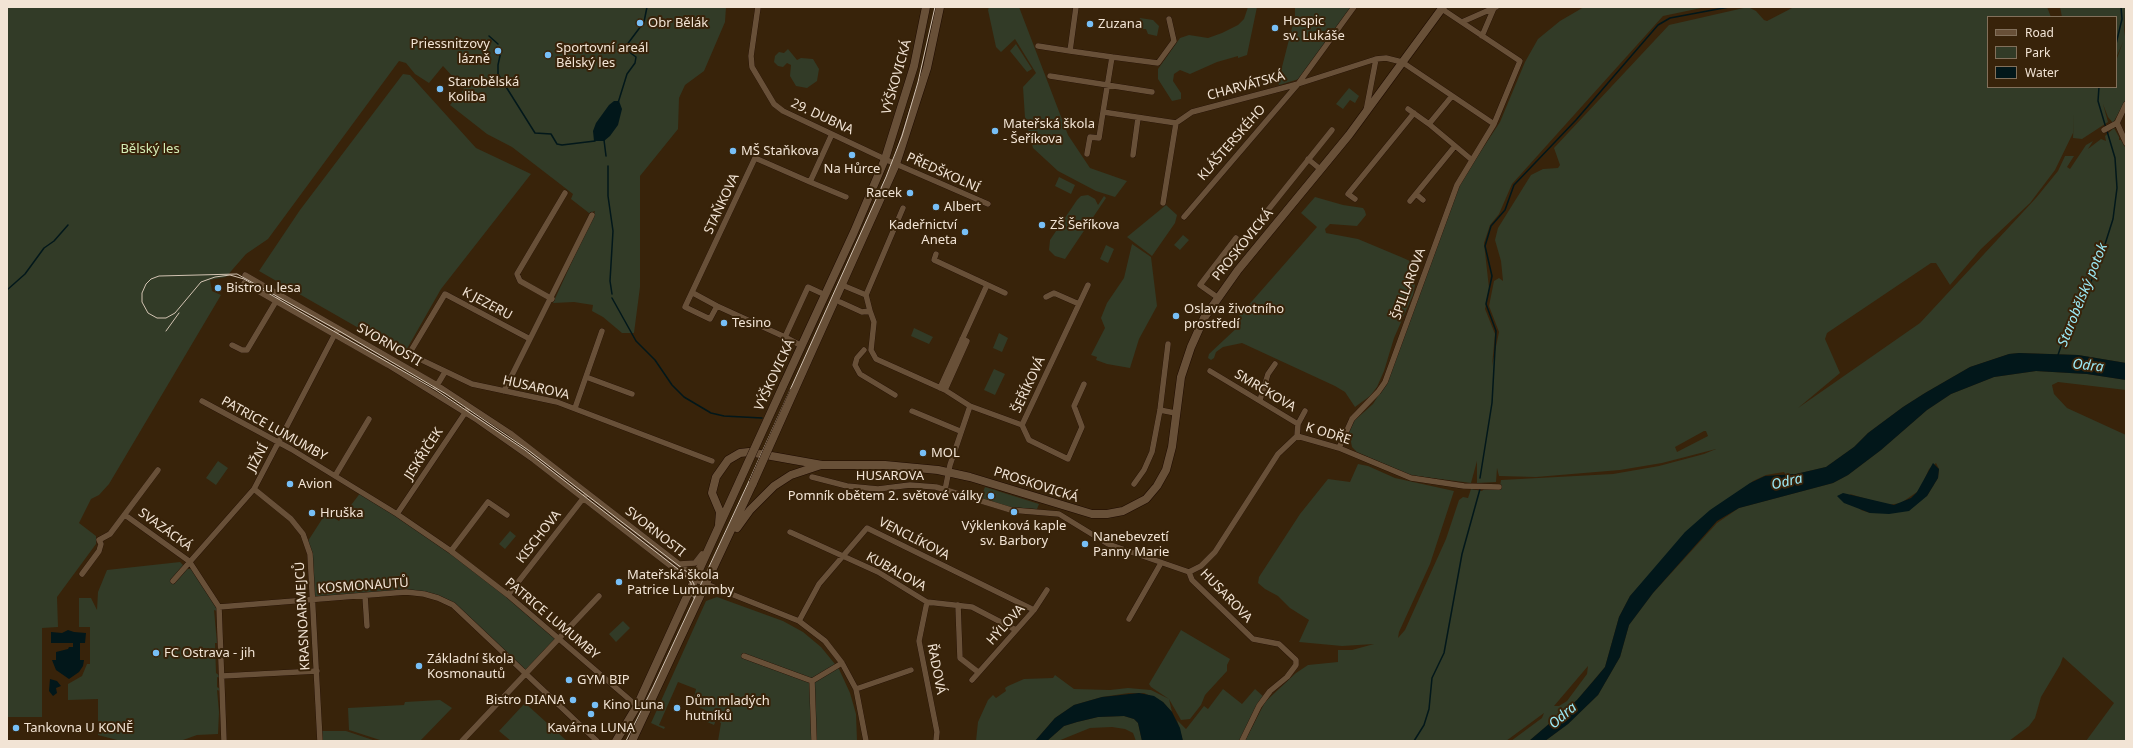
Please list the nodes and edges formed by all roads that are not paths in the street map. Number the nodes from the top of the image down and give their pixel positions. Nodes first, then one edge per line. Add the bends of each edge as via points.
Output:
1 (758, 7) edge
2 (926, 7) edge
3 (940, 7) edge
4 (1076, 7) edge
5 (1354, 7) edge
6 (1442, 8) edge
7 (1495, 8) edge
8 (1169, 20) dead end
9 (1462, 22) junction
10 (1482, 36) junction
11 (1038, 46) dead end
12 (1070, 51) junction
13 (1112, 57) junction
14 (1376, 59) junction
15 (1402, 62) junction
16 (1050, 76) dead end
17 (1298, 84) junction
18 (1108, 85) junction
19 (1152, 92) dead end
20 (1452, 96) junction
21 (2126, 104) edge
22 (1408, 108) dead end
23 (1103, 112) junction
24 (1366, 112) junction
25 (1414, 113) junction
26 (1138, 118) junction
27 (2117, 123) junction
28 (1176, 124) junction
29 (1429, 124) junction
30 (1494, 124) junction
31 (1332, 130) dead end
32 (2104, 130) dead end
33 (832, 134) junction
34 (2126, 143) edge
35 (1455, 146) junction
36 (1087, 154) dead end
37 (1132, 154) dead end
38 (1308, 159) junction
39 (1472, 160) junction
40 (890, 161) junction
41 (1320, 168) junction
42 (810, 182) junction
43 (565, 193) dead end
44 (1416, 194) junction
45 (846, 197) dead end
46 (1355, 199) dead end
47 (1423, 200) dead end
48 (1410, 201) dead end
49 (1163, 203) dead end
50 (988, 204) dead end
51 (903, 208) dead end
52 (592, 214) dead end
53 (1184, 217) dead end
54 (1260, 220) dead end
55 (1236, 238) dead end
56 (936, 254) dead end
57 (245, 275) dead end
58 (244, 283) dead end
59 (842, 285) junction
60 (987, 285) junction
61 (1088, 285) dead end
62 (693, 292) junction
63 (821, 293) dead end
64 (1005, 293) dead end
65 (280, 294) junction
66 (866, 295) junction
67 (1046, 297) dead end
68 (1217, 297) junction
69 (552, 299) junction
70 (276, 301) junction
71 (840, 302) dead end
72 (1079, 304) junction
73 (717, 306) junction
74 (870, 311) junction
75 (338, 328) junction
76 (602, 331) dead end
77 (334, 334) junction
78 (785, 336) junction
79 (530, 339) junction
80 (1168, 344) dead end
81 (232, 346) dead end
82 (802, 346) junction
83 (864, 350) dead end
84 (1275, 364) dead end
85 (1210, 371) dead end
86 (445, 372) junction
87 (586, 377) junction
88 (1084, 384) dead end
89 (438, 385) junction
90 (942, 389) junction
91 (504, 391) junction
92 (434, 392) junction
93 (632, 394) dead end
94 (895, 396) dead end
95 (1260, 400) junction
96 (202, 401) dead end
97 (469, 406) junction
98 (970, 406) junction
99 (575, 408) junction
100 (1160, 410) junction
101 (1305, 411) dead end
102 (465, 412) junction
103 (912, 412) dead end
104 (1176, 413) junction
105 (369, 419) dead end
106 (1298, 424) junction
107 (1022, 425) junction
108 (960, 431) junction
109 (1297, 436) junction
110 (279, 442) junction
111 (1339, 448) junction
112 (712, 461) dead end
113 (822, 465) junction
114 (158, 470) dead end
115 (948, 472) junction
116 (335, 476) junction
117 (812, 477) dead end
118 (1134, 484) dead end
119 (1499, 487) dead end
120 (254, 489) junction
121 (945, 490) junction
122 (587, 493) junction
123 (583, 498) junction
124 (732, 498) junction
125 (718, 505) junction
126 (397, 514) junction
127 (125, 515) junction
128 (507, 515) dead end
129 (719, 524) junction
130 (790, 532) dead end
131 (708, 548) junction
132 (723, 548) junction
133 (451, 551) junction
134 (842, 556) junction
135 (189, 561) junction
136 (677, 562) junction
137 (1161, 563) junction
138 (1189, 572) junction
139 (82, 574) dead end
140 (681, 574) junction
141 (694, 578) junction
142 (173, 581) dead end
143 (706, 585) junction
144 (689, 590) junction
145 (1047, 590) dead end
146 (508, 595) junction
147 (365, 596) junction
148 (599, 596) dead end
149 (314, 600) junction
150 (927, 602) junction
151 (958, 605) junction
152 (219, 607) junction
153 (1034, 610) junction
154 (1129, 619) dead end
155 (798, 621) junction
156 (366, 626) dead end
157 (1016, 630) junction
158 (560, 638) junction
159 (744, 656) dead end
160 (842, 663) junction
161 (911, 670) dead end
162 (317, 672) junction
163 (978, 672) junction
164 (526, 673) junction
165 (222, 676) junction
166 (972, 680) dead end
167 (812, 681) junction
168 (856, 689) junction
169 (637, 706) junction
170 (814, 740) dead end
171 (224, 741) edge
172 (320, 741) edge
173 (462, 741) edge
174 (596, 741) edge
175 (616, 741) edge
176 (632, 741) edge
177 (866, 741) edge
178 (936, 741) edge
179 (1242, 741) edge

1 - 33 street, 29. DUBNA via 751,56 752,67 774,104 783,111
2 - 40 street, VÝŠKOVICKÁ
3 - 40 street, VÝŠKOVICKÁ via 927,68
4 - 12 street
5 - 17 street, KLÁŠTERSKÉHO
6 - 9 street, ŠPILLAROVA
6 - 15 street, PROSKOVICKÁ
7 - 9 street
7 - 10 street
8 - 13 street via 1174,41 1158,63
9 - 10 street, ŠPILLAROVA
10 - 30 street, ŠPILLAROVA via 1520,61
11 - 12 street
12 - 13 street
13 - 18 street
14 - 15 street, CHARVÁTSKÁ via 1386,58
14 - 17 street, CHARVÁTSKÁ
14 - 24 street
15 - 20 street
15 - 24 street, PROSKOVICKÁ
16 - 18 street
17 - 28 street, CHARVÁTSKÁ via 1192,112
17 - 53 street, KLÁŠTERSKÉHO
18 - 19 street
18 - 23 street
20 - 29 street
20 - 30 street
21 - 27 street
22 - 25 street
23 - 26 street
23 - 36 street via 1099,138 1090,137
24 - 41 street, PROSKOVICKÁ
25 - 29 street
25 - 46 street via 1348,194
26 - 28 street
26 - 37 street
27 - 32 street
27 - 34 street
28 - 49 street
29 - 35 street
30 - 39 street, ŠPILLAROVA
31 - 38 street, PROSKOVICKÁ
33 - 40 street, 29. DUBNA
33 - 42 street
35 - 39 street
35 - 44 street
38 - 41 street
38 - 54 street, PROSKOVICKÁ
39 - 111 street, ŠPILLAROVA via 1457,185 1385,382 1352,419
40 - 50 street, PŘEDŠKOLNÍ
40 - 59 street, VÝŠKOVICKÁ
40 - 82 street, VÝŠKOVICKÁ via 854,232
41 - 68 street, PROSKOVICKÁ
42 - 45 street, STAŇKOVA
42 - 62 street, STAŇKOVA via 755,158
43 - 69 street via 517,274 520,281
44 - 47 street
44 - 48 street
51 - 66 street
52 - 69 street
55 - 68 street via 1200,285
56 - 60 street via 934,260
57 - 65 street, SVORNOSTI
58 - 70 street, SVORNOSTI
59 - 66 street
59 - 132 street, VÝŠKOVICKÁ, bridge
60 - 64 street
60 - 90 street
61 - 72 street, ŠEŘÍKOVÁ
62 - 73 street
62 - 73 street, STAŇKOVA via 685,307 710,319
63 - 78 street via 808,288
65 - 70 street
65 - 75 street, SVORNOSTI
66 - 74 street, ŠEŘÍKOVÁ
67 - 72 street via 1054,293
68 - 104 street, PROSKOVICKÁ via 1190,347
69 - 79 street
70 - 77 street, SVORNOSTI
70 - 81 street via 248,349 243,351
71 - 74 street via 862,312
72 - 107 street, ŠEŘÍKOVÁ
73 - 78 street
74 - 90 street, ŠEŘÍKOVÁ via 874,322 871,350 876,359
75 - 77 street, JIŽNÍ
75 - 89 street, SVORNOSTI
76 - 87 street
77 - 92 street, SVORNOSTI
77 - 110 street, JIŽNÍ
78 - 82 street
79 - 86 street, K JEZERU via 445,294 409,354
79 - 91 street
80 - 100 street
82 - 124 street, VÝŠKOVICKÁ, bridge
83 - 94 street via 857,358 856,369
84 - 95 street via 1268,374
85 - 95 street, SMRČKOVA
86 - 89 street
86 - 91 street, HUSAROVA via 472,384
87 - 93 street
87 - 99 street
88 - 107 street via 1074,406 1082,427 1068,459 1029,440
89 - 92 street
89 - 97 street, SVORNOSTI
90 - 98 street, ŠEŘÍKOVÁ
91 - 99 street, HUSAROVA
92 - 102 street, SVORNOSTI
95 - 106 street, SMRČKOVA
96 - 110 street, PATRICE LUMUMBY
97 - 102 street, JISKŘIČEK
97 - 122 street, SVORNOSTI via 530,447
98 - 107 street, ŠEŘÍKOVÁ
98 - 108 street
99 - 112 street, HUSAROVA
100 - 104 street
100 - 118 street via 1152,452
101 - 106 street
102 - 123 street, SVORNOSTI
102 - 126 street, JISKŘIČEK
103 - 108 street
104 - 115 street, PROSKOVICKÁ via 1170,457 1162,478 1146,498 1132,508 1118,512 1101,515 1084,512 1000,485
105 - 116 street, PATRICE LUMUMBY
106 - 109 street, SMRČKOVA
108 - 115 street
109 - 111 street, K ODŘE
109 - 138 street, K ODŘE via 1278,454 1215,552 1201,566
110 - 116 street, PATRICE LUMUMBY
110 - 120 street, JIŽNÍ
111 - 119 street, K ODŘE via 1411,478 1464,486
113 - 115 street, PROSKOVICKÁ via 885,465
113 - 125 street via 752,452 735,455 724,463 716,476 712,493
113 - 132 street via 791,475 774,486 750,510
114 - 127 street, SVAZÁCKÁ
115 - 121 street
116 - 126 street, PATRICE LUMUMBY
117 - 121 street, HUSAROVA via 847,486 878,489 910,485
120 - 135 street, JIŽNÍ
120 - 149 street, KRASNOARMEJCŮ via 291,519 303,534 310,554
121 - 137 street, HUSAROVA via 1011,510 1059,514 1108,544
122 - 123 street, KISCHOVA
122 - 136 street, SVORNOSTI
123 - 140 street, SVORNOSTI
123 - 146 street, KISCHOVA
124 - 125 street via 726,507
124 - 129 street, VÝŠKOVICKÁ
125 - 129 street via 721,515
126 - 133 street, PATRICE LUMUMBY
127 - 135 street, SVAZÁCKÁ
127 - 139 street, SVAZÁCKÁ via 110,534 99,540 99,551
128 - 133 street via 488,502
129 - 131 street, VÝŠKOVICKÁ
130 - 134 street, KUBALOVA
131 - 136 street via 695,563 686,565
131 - 141 street, VÝŠKOVICKÁ
132 - 143 street, VÝŠKOVICKÁ
133 - 146 street, PATRICE LUMUMBY
134 - 150 street, KUBALOVA via 878,572
134 - 153 street, VENCLÍKOVA via 867,528
134 - 155 street, VENCLÍKOVA via 820,584
135 - 142 street, JIŽNÍ
135 - 152 street, SVAZÁCKÁ
136 - 141 street, SVORNOSTI
137 - 138 street, HUSAROVA
137 - 154 street
138 - 179 street, HUSAROVA via 1192,580 1253,639 1279,644 1296,660 1296,666 1270,691 1259,706
140 - 141 street, SVORNOSTI
140 - 144 street via 687,580
141 - 143 street, SVORNOSTI
141 - 144 street, VÝŠKOVICKÁ
143 - 155 street, SVORNOSTI
143 - 176 street, VÝŠKOVICKÁ
144 - 169 street, VÝŠKOVICKÁ
145 - 153 street, HÝLOVA
146 - 158 street, PATRICE LUMUMBY
147 - 149 street, KOSMONAUTŮ
147 - 156 street
147 - 164 street, KOSMONAUTŮ via 406,592 424,594 452,605
148 - 158 street
149 - 152 street, KOSMONAUTŮ
149 - 162 street, KRASNOARMEJCŮ
150 - 151 street, KUBALOVA
150 - 178 street, ŘADOVÁ via 919,641 937,732
151 - 157 street, KUBALOVA via 972,607
151 - 163 street via 960,658
152 - 165 street
153 - 157 street, HÝLOVA
155 - 160 street, SVORNOSTI via 825,641
157 - 163 street, HÝLOVA
158 - 164 street
158 - 169 street, PATRICE LUMUMBY
159 - 167 street
160 - 167 street
160 - 168 street, SVORNOSTI
161 - 168 street
162 - 165 street
162 - 172 street, KRASNOARMEJCŮ
163 - 166 street, HÝLOVA
164 - 173 street
164 - 174 street, KOSMONAUTŮ
165 - 171 street
167 - 170 street
168 - 177 street, SVORNOSTI
169 - 175 street, VÝŠKOVICKÁ

